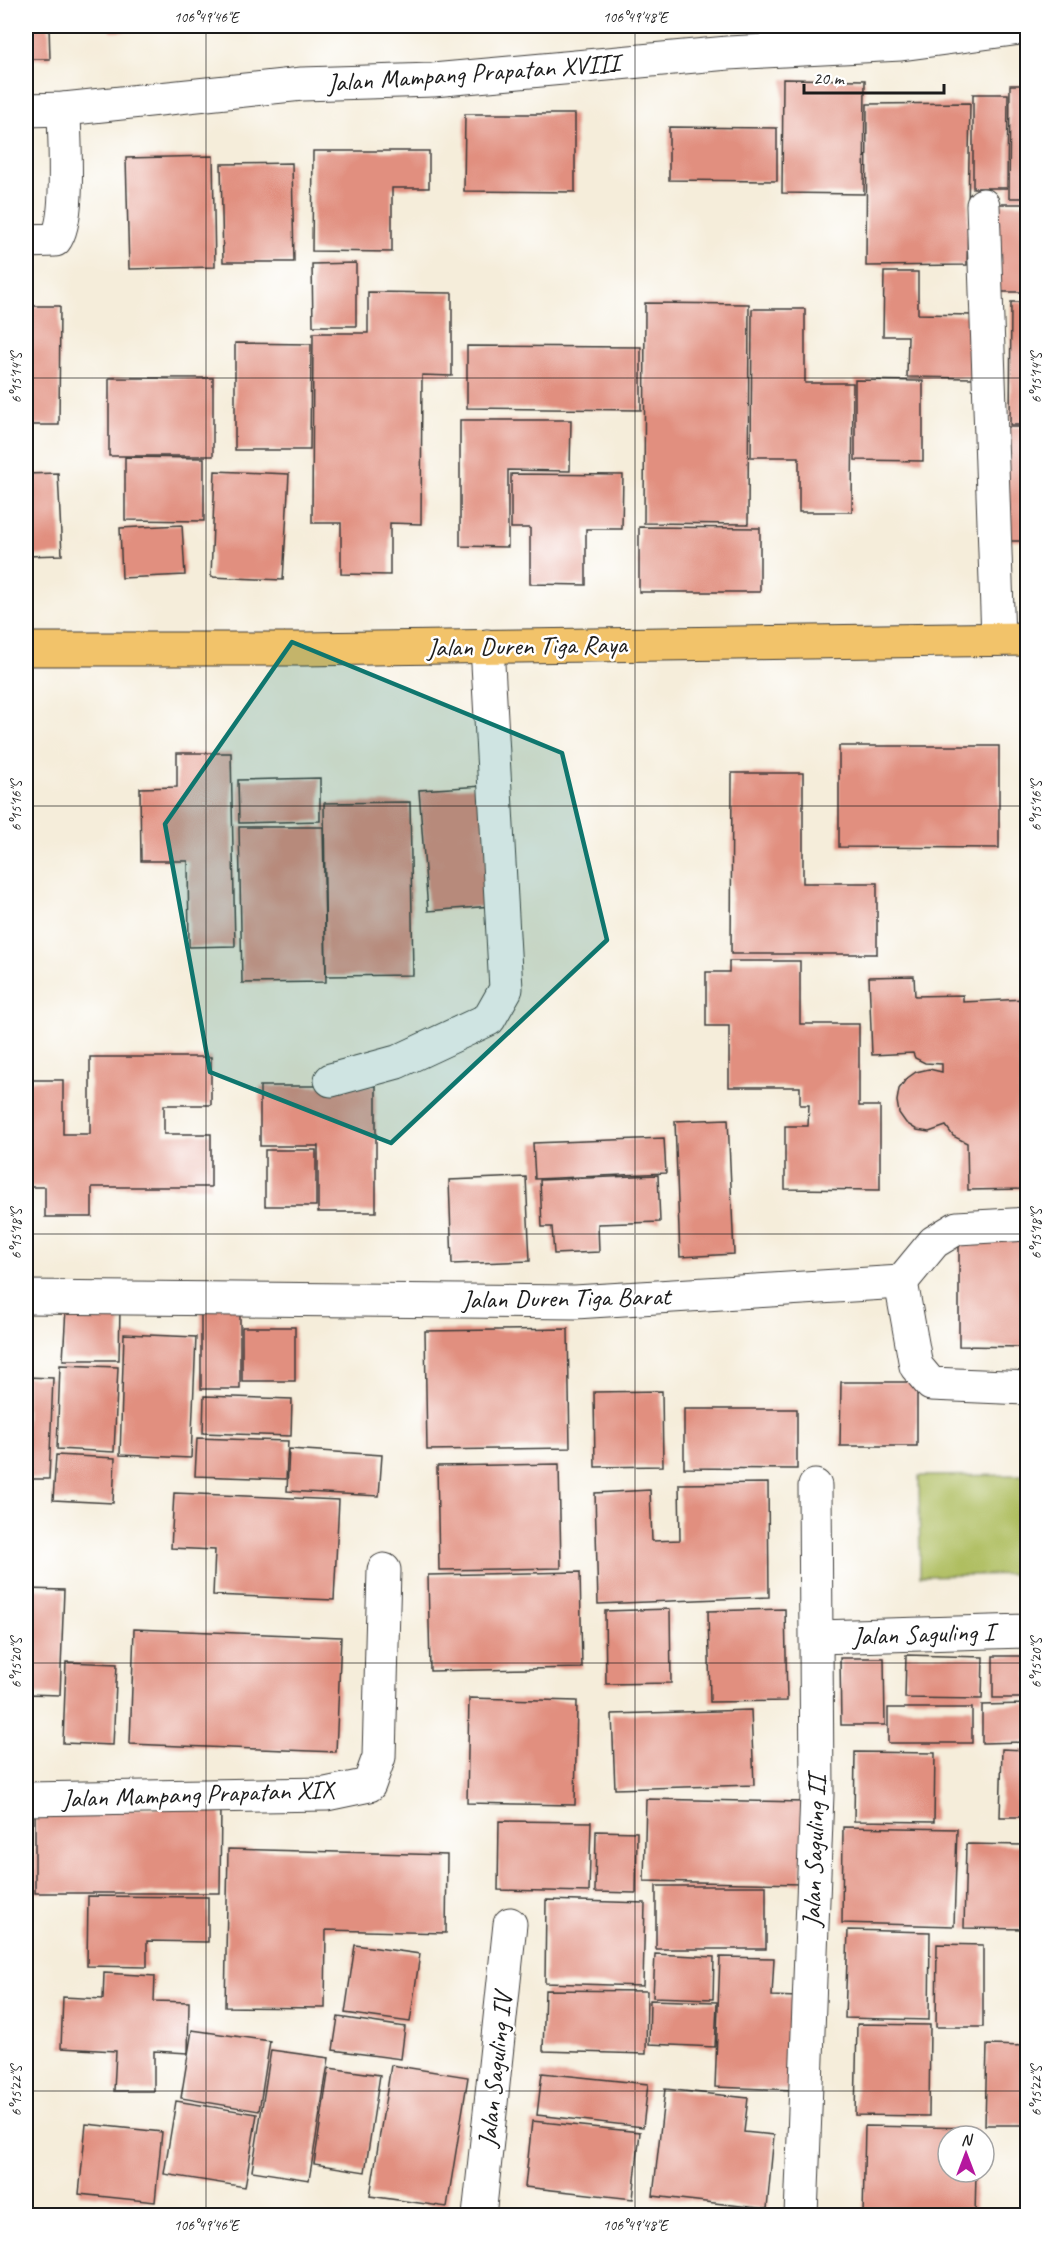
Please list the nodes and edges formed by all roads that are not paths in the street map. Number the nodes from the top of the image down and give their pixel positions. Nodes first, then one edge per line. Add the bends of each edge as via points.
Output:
1 (1028, 27) edge
2 (64, 109) junction
3 (26, 110) edge
4 (983, 205) dead end
5 (26, 241) edge
6 (1013, 639) edge
7 (487, 646) junction
8 (26, 649) edge
9 (331, 1080) dead end
10 (1028, 1224) edge
11 (901, 1282) junction
12 (26, 1297) edge
13 (1028, 1388) edge
14 (815, 1486) dead end
15 (384, 1570) dead end
16 (1028, 1631) edge
17 (818, 1637) junction
18 (26, 1799) edge
19 (510, 1924) dead end
20 (479, 2216) edge
21 (801, 2216) edge

1 - 2 street, Jalan Mampang Prapatan XVIII via 901,44 728,53 433,81 302,84
2 - 3 street, Jalan Mampang Prapatan XVIII
2 - 5 street via 61,232 55,240
4 - 6 street
6 - 7 main road, Jalan Duren Tiga Raya
7 - 8 main road, Jalan Duren Tiga Raya
7 - 9 street via 506,989 489,1018 397,1062
10 - 11 street via 957,1228 934,1242
11 - 12 street, Jalan Duren Tiga Barat via 575,1302
11 - 13 street via 916,1366 931,1384
14 - 17 street, Jalan Saguling II
15 - 18 street, Jalan Mampang Prapatan XIX via 379,1757 369,1785 326,1794
16 - 17 street, Jalan Saguling I
17 - 21 street, Jalan Saguling II via 817,1794
19 - 20 street, Jalan Saguling IV

